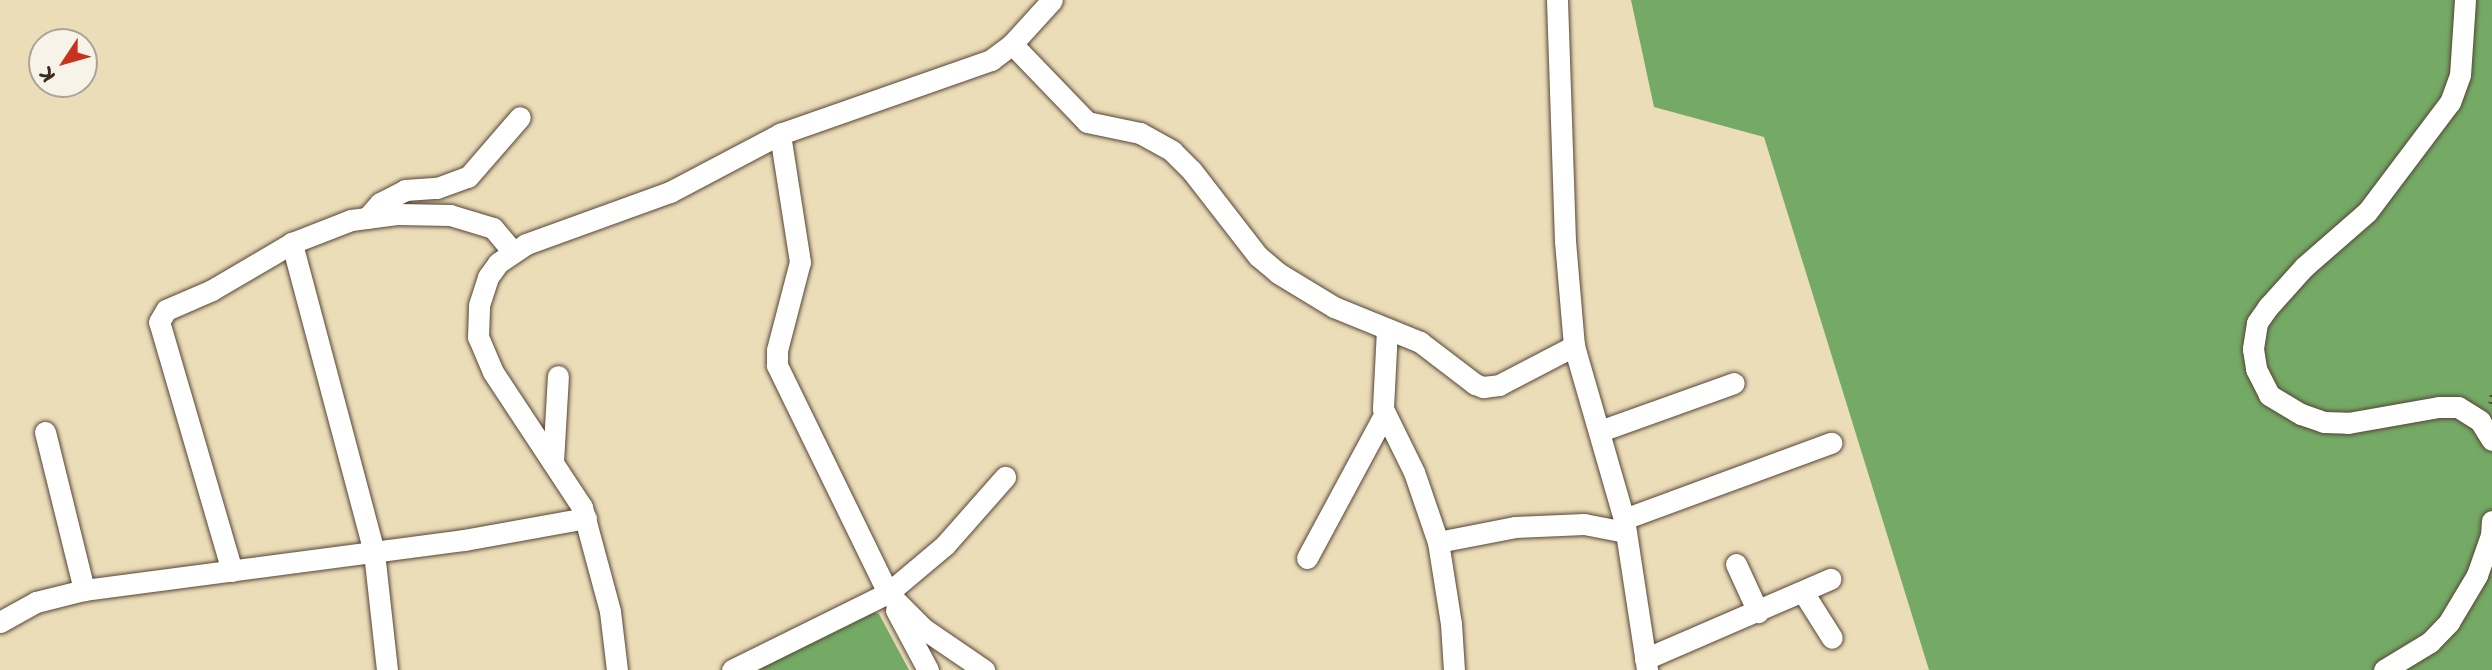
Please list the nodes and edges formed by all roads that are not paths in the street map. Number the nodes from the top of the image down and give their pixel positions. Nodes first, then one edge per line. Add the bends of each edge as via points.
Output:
1 (1052, 0) edge
2 (1558, 0) edge
3 (2465, 0) edge
4 (1012, 44) junction
5 (520, 117) dead end
6 (780, 134) junction
7 (367, 218) junction
8 (292, 243) junction
9 (513, 252) junction
10 (1387, 329) junction
11 (1574, 346) junction
12 (558, 376) dead end
13 (1734, 383) dead end
14 (1384, 415) junction
15 (1600, 431) junction
16 (45, 432) dead end
17 (2492, 440) edge
18 (1831, 443) dead end
19 (553, 462) junction
20 (1004, 477) dead end
21 (586, 518) junction
22 (2492, 521) edge
23 (1624, 525) junction
24 (1438, 542) junction
25 (2490, 544) edge
26 (374, 552) junction
27 (1307, 558) dead end
28 (1736, 564) dead end
29 (232, 571) junction
30 (1830, 579) dead end
31 (84, 590) junction
32 (1803, 592) junction
33 (888, 593) junction
34 (1758, 612) junction
35 (0, 622) edge
36 (1832, 638) dead end
37 (1646, 664) edge
38 (387, 670) edge
39 (617, 670) edge
40 (732, 670) edge
41 (928, 670) edge
42 (984, 670) edge
43 (1454, 670) edge
44 (2384, 670) edge

1 - 4 street
2 - 11 street via 1565,241
3 - 17 street via 2460,75 2450,102 2367,212 2304,267 2268,307 2257,323 2253,349 2256,369 2269,395 2301,414 2323,422 2348,423 2458,407 2480,421
4 - 6 street via 984,63
4 - 10 street via 1087,122 1140,133 1172,151 1268,265 1334,307
5 - 7 street via 468,177 437,188 405,190 380,203
6 - 9 street via 670,192 579,223
6 - 33 street via 800,262 776,350 777,365
7 - 8 street
7 - 9 street via 397,214 464,217 493,228
8 - 26 street
8 - 29 street via 212,290 166,310 159,323
9 - 19 street via 488,277 479,305 478,337 493,372
10 - 11 street via 1420,342 1483,387 1508,381
10 - 14 street
11 - 15 street
12 - 19 street
13 - 15 street
14 - 24 street via 1414,472
14 - 27 street
15 - 23 street
16 - 31 street
18 - 23 street
19 - 21 street
20 - 33 street via 945,545
21 - 26 street
21 - 39 street via 610,611
22 - 25 street
23 - 24 street via 1515,527
23 - 37 street
24 - 43 street
25 - 44 street via 2477,575 2441,632
26 - 29 street
26 - 38 street
28 - 34 street
29 - 31 street
30 - 32 street
31 - 35 street via 36,602
32 - 34 street
32 - 36 street
33 - 40 street
33 - 41 street
33 - 42 street via 924,629
34 - 37 street

